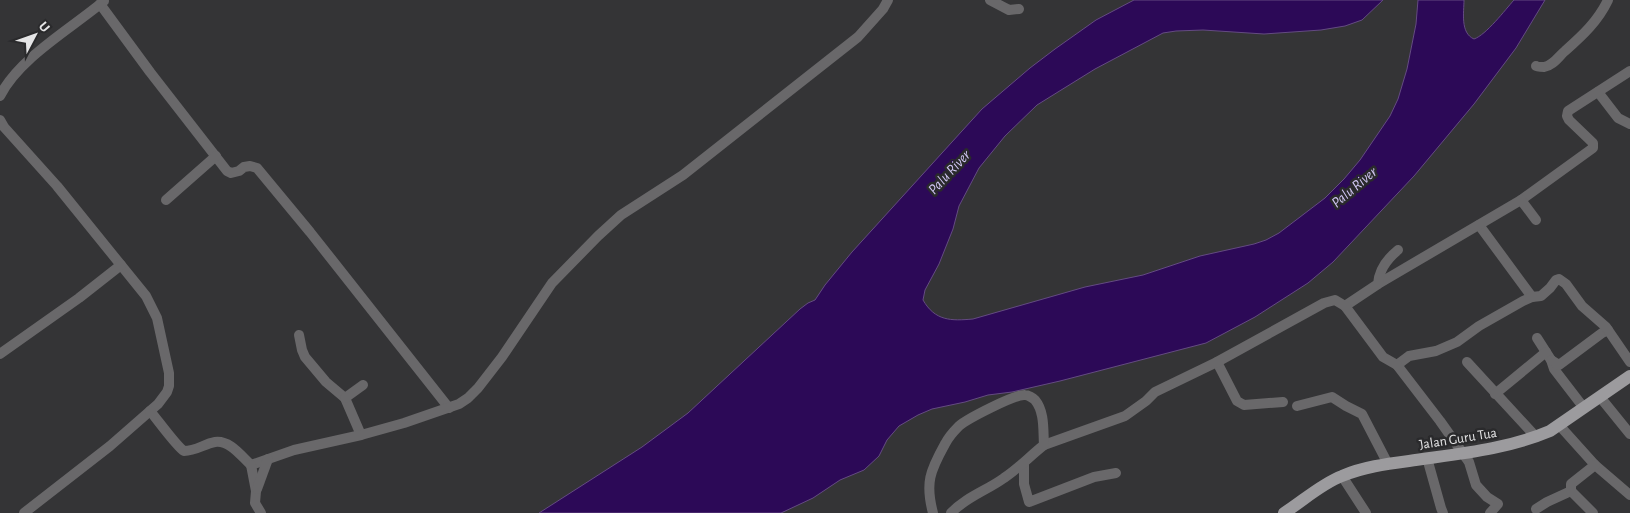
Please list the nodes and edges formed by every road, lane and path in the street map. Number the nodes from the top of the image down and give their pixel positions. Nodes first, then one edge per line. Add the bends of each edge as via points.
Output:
1 (896, 0) edge
2 (990, 0) edge
3 (1608, 0) edge
4 (104, 1) edge
5 (886, 4) edge
6 (1019, 10) dead end
7 (1536, 66) dead end
8 (1630, 70) edge
9 (1598, 92) junction
10 (0, 96) edge
11 (0, 120) edge
12 (1630, 124) edge
13 (216, 156) junction
14 (166, 200) dead end
15 (1521, 200) junction
16 (1536, 220) dead end
17 (1479, 225) junction
18 (1398, 250) dead end
19 (121, 265) junction
20 (1378, 284) junction
21 (1532, 297) junction
22 (1345, 306) junction
23 (1608, 330) junction
24 (299, 335) dead end
25 (1537, 338) dead end
26 (0, 354) edge
27 (1548, 356) junction
28 (1217, 362) junction
29 (1467, 362) dead end
30 (1630, 362) edge
31 (1397, 365) junction
32 (1630, 376) edge
33 (363, 385) dead end
34 (1496, 394) junction
35 (1600, 397) junction
36 (345, 398) junction
37 (1283, 402) dead end
38 (1296, 406) dead end
39 (448, 408) junction
40 (1584, 408) junction
41 (150, 411) junction
42 (1559, 425) junction
43 (1630, 434) edge
44 (362, 435) junction
45 (1536, 437) junction
46 (1044, 445) junction
47 (1463, 453) junction
48 (1427, 458) junction
49 (268, 459) junction
50 (1024, 464) junction
51 (1388, 464) junction
52 (251, 465) junction
53 (1595, 465) junction
54 (1116, 473) dead end
55 (1342, 476) junction
56 (256, 491) junction
57 (1571, 491) junction
58 (1630, 495) edge
59 (1536, 509) dead end
60 (24, 513) edge
61 (261, 513) edge
62 (933, 513) edge
63 (951, 513) edge
64 (1284, 513) edge
65 (1366, 513) edge
66 (1443, 513) edge
67 (1490, 513) edge
68 (1593, 513) edge

1 - 5 street
2 - 6 street via 1008,10
3 - 7 street via 1602,13 1579,39 1550,65
4 - 10 street via 17,72
4 - 13 street via 150,72
5 - 39 street via 858,37 770,108 598,236 552,283 478,388 459,404
8 - 9 street
9 - 12 street via 1618,118
9 - 15 street via 1571,108 1567,116 1593,143 1593,148
11 - 19 street
13 - 14 street
13 - 39 street via 232,173 244,167 257,168
15 - 16 street
15 - 17 street
17 - 20 street
17 - 21 street
18 - 20 street via 1382,267
19 - 26 street
19 - 41 street via 155,311 166,354 169,386
20 - 22 street
21 - 23 street via 1541,296 1556,280 1562,280 1582,306
21 - 31 street via 1444,348 1409,356
22 - 28 street via 1335,300 1324,303
22 - 31 street via 1383,357
23 - 27 street via 1559,365
23 - 30 street
24 - 36 street via 305,357
25 - 27 street
27 - 34 street
27 - 40 street
28 - 37 street via 1240,404
28 - 46 street via 1155,392 1126,416
29 - 34 street
31 - 47 street
32 - 35 main road, Jalan Guru Tua
33 - 36 street
34 - 45 street
35 - 40 main road, Jalan Guru Tua
35 - 43 street
36 - 44 street
38 - 51 street via 1332,397 1360,412
39 - 44 street
40 - 42 main road, Jalan Guru Tua
41 - 52 street via 184,451 194,451 216,442 229,444
41 - 60 street
42 - 45 main road, Jalan Guru Tua
42 - 53 street
44 - 49 street
45 - 47 main road, Jalan Guru Tua
46 - 50 street
46 - 62 street via 1043,420 1038,405 1025,395 972,417 959,426 935,461 928,490
47 - 48 main road, Jalan Guru Tua
47 - 67 street via 1476,484 1498,504
48 - 51 main road, Jalan Guru Tua
48 - 66 street
49 - 52 street
49 - 56 street
50 - 54 street via 1024,484 1029,502 1094,477
50 - 63 street
51 - 55 main road, Jalan Guru Tua
52 - 56 street
53 - 57 street via 1571,484
53 - 58 street
55 - 64 main road, Jalan Guru Tua
55 - 65 street
56 - 61 street via 255,503
57 - 59 street
57 - 68 street

